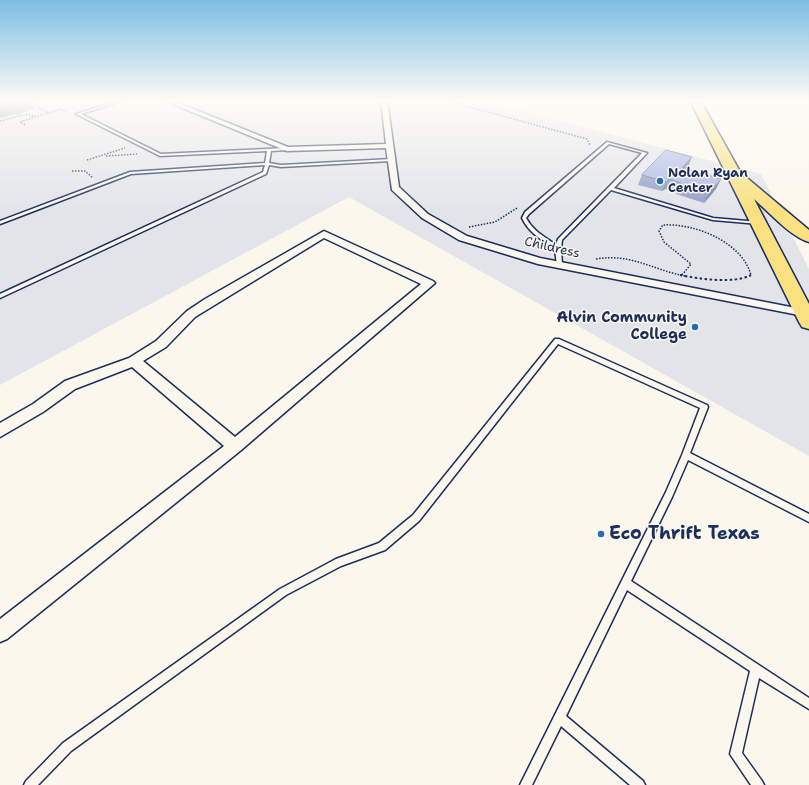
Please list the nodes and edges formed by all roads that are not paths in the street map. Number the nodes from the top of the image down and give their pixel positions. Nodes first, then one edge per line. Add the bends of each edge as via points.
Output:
1 (123, 137) edge
2 (256, 137) edge
3 (388, 137) edge
4 (715, 137) edge
5 (389, 146) junction
6 (287, 149) junction
7 (269, 150) junction
8 (391, 160) junction
9 (267, 164) junction
10 (734, 173) junction
11 (610, 188) junction
12 (0, 223) edge
13 (759, 223) junction
14 (809, 237) edge
15 (558, 248) junction
16 (560, 265) junction
17 (0, 296) edge
18 (808, 317) edge
19 (134, 361) junction
20 (0, 431) edge
21 (235, 446) junction
22 (686, 455) junction
23 (809, 518) edge
24 (625, 583) junction
25 (0, 632) edge
26 (756, 669) junction
27 (809, 704) edge
28 (559, 717) junction
29 (30, 785) edge
30 (526, 785) edge
31 (639, 785) edge
32 (758, 785) edge

1 - 7 lane via 160,155
2 - 6 street
3 - 5 street, Childress
4 - 10 main road
5 - 6 street
5 - 8 street, Childress
6 - 7 lane
7 - 9 lane
8 - 9 lane via 281,166
8 - 16 street, Childress via 395,188 424,216 463,238 538,261
9 - 12 lane via 130,173
9 - 17 lane via 265,173
10 - 13 main road
10 - 14 main road
11 - 13 lane via 713,219
11 - 15 lane via 560,240
11 - 15 lane via 645,153 608,143 527,213 524,218 526,224
13 - 18 main road
15 - 16 lane
16 - 18 street, Childress
19 - 20 street via 70,385
19 - 21 street
19 - 21 street via 161,344 191,314 324,234 430,283
21 - 25 street
22 - 23 lane
22 - 24 lane
22 - 29 lane via 704,407 557,342 416,518 382,547 339,562 283,592 67,747
24 - 26 lane
24 - 28 lane
26 - 27 lane
26 - 32 lane via 736,754
28 - 30 lane
28 - 31 lane

